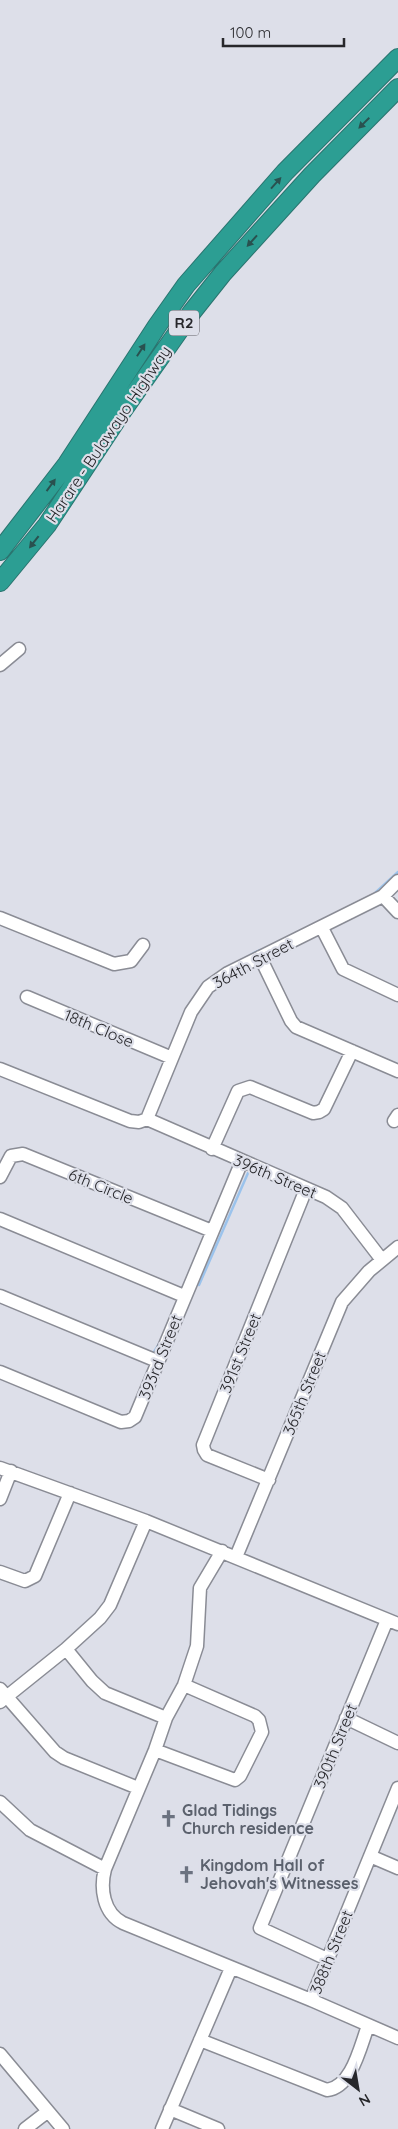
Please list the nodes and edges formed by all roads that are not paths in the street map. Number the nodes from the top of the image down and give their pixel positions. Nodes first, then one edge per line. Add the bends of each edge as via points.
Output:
1 (398, 58) edge
2 (398, 88) edge
3 (0, 552) edge
4 (0, 582) edge
5 (19, 649) dead end
6 (0, 666) edge
7 (398, 881) edge
8 (383, 896) junction
9 (398, 912) edge
10 (0, 918) edge
11 (322, 928) junction
12 (143, 944) dead end
13 (260, 957) junction
14 (398, 995) edge
15 (27, 998) dead end
16 (352, 1052) junction
17 (172, 1058) junction
18 (0, 1069) edge
19 (398, 1070) edge
20 (147, 1119) junction
21 (212, 1149) junction
22 (242, 1161) junction
23 (0, 1177) edge
24 (306, 1189) junction
25 (0, 1219) edge
26 (212, 1231) junction
27 (398, 1247) edge
28 (382, 1260) junction
29 (0, 1296) edge
30 (184, 1296) junction
31 (158, 1361) junction
32 (0, 1372) edge
33 (5, 1469) edge
34 (269, 1480) junction
35 (70, 1492) junction
36 (0, 1499) edge
37 (146, 1521) junction
38 (222, 1551) junction
39 (236, 1557) junction
40 (0, 1572) edge
41 (392, 1622) edge
42 (66, 1649) junction
43 (184, 1685) junction
44 (2, 1696) edge
45 (166, 1718) junction
46 (346, 1718) junction
47 (398, 1743) edge
48 (155, 1750) junction
49 (138, 1788) junction
50 (398, 1788) edge
51 (0, 1802) edge
52 (370, 1856) junction
53 (398, 1868) edge
54 (105, 1869) junction
55 (327, 1959) junction
56 (231, 1968) junction
57 (311, 2000) junction
58 (368, 2026) junction
59 (398, 2038) edge
60 (200, 2040) junction
61 (0, 2054) edge
62 (170, 2109) junction
63 (47, 2112) junction
64 (25, 2129) edge
65 (63, 2129) edge
66 (162, 2129) edge
67 (218, 2129) edge

3 -> 1 highway, Harare - Bulawayo Highway / R2 via 67,464 186,285 285,172
2 -> 4 highway, Harare - Bulawayo Highway / R2 via 312,175 223,273 152,369 47,525
5 - 6 street
7 - 8 street, 364th Street
8 - 9 street
8 - 11 street, 364th Street
10 - 12 street via 114,964 131,961
11 - 13 street, 364th Street
11 - 14 street via 343,969
13 - 16 street via 293,1024
13 - 17 street, 364th Street via 208,987 191,1012
15 - 17 street, 18th Close
16 - 19 street
16 - 21 street via 324,1109 319,1112 313,1113 250,1087 238,1091
17 - 20 street, 364th Street
18 - 20 street via 130,1121
20 - 21 street, 396th Street
21 - 22 street, 396th Street
22 - 24 street, 396th Street
22 - 26 street, 393rd Street
23 - 26 street, 6th Circle via 12,1156 23,1154
24 - 28 street, 396th Street via 342,1208
24 - 34 street, 391st Street via 203,1445 208,1455
25 - 30 street
26 - 30 street, 393rd Street
27 - 28 street, 365th Street
28 - 34 street, 365th Street via 342,1302
29 - 31 street
30 - 31 street, 393rd Street
31 - 32 street, 393rd Street via 135,1417 125,1422
33 - 35 street
33 - 36 street
34 - 39 street, 365th Street
35 - 37 street
35 - 40 street via 35,1576 25,1581
37 - 38 street
37 - 42 street via 110,1605
38 - 39 street
38 - 43 street via 200,1588 197,1646
39 - 41 street
41 - 46 street, 390th Street
42 - 44 street
42 - 45 street via 105,1693
43 - 45 street
43 - 48 street via 255,1716 262,1732 236,1780
44 - 49 street via 55,1752
45 - 48 street
46 - 47 street
46 - 55 street, 390th Street via 260,1928
48 - 49 street
49 - 54 street
50 - 52 street, 388th Street
51 - 54 street via 30,1830
52 - 53 street
52 - 55 street, 388th Street
54 - 56 street via 102,1881 106,1902 117,1920
55 - 57 street, 388th Street
56 - 57 street
56 - 60 street
57 - 58 street, 388th Street
58 - 59 street, 388th Street
58 - 60 street via 349,2075 340,2086 327,2090
60 - 62 street
61 - 63 street
62 - 66 street
62 - 67 street
63 - 64 street
63 - 65 street

